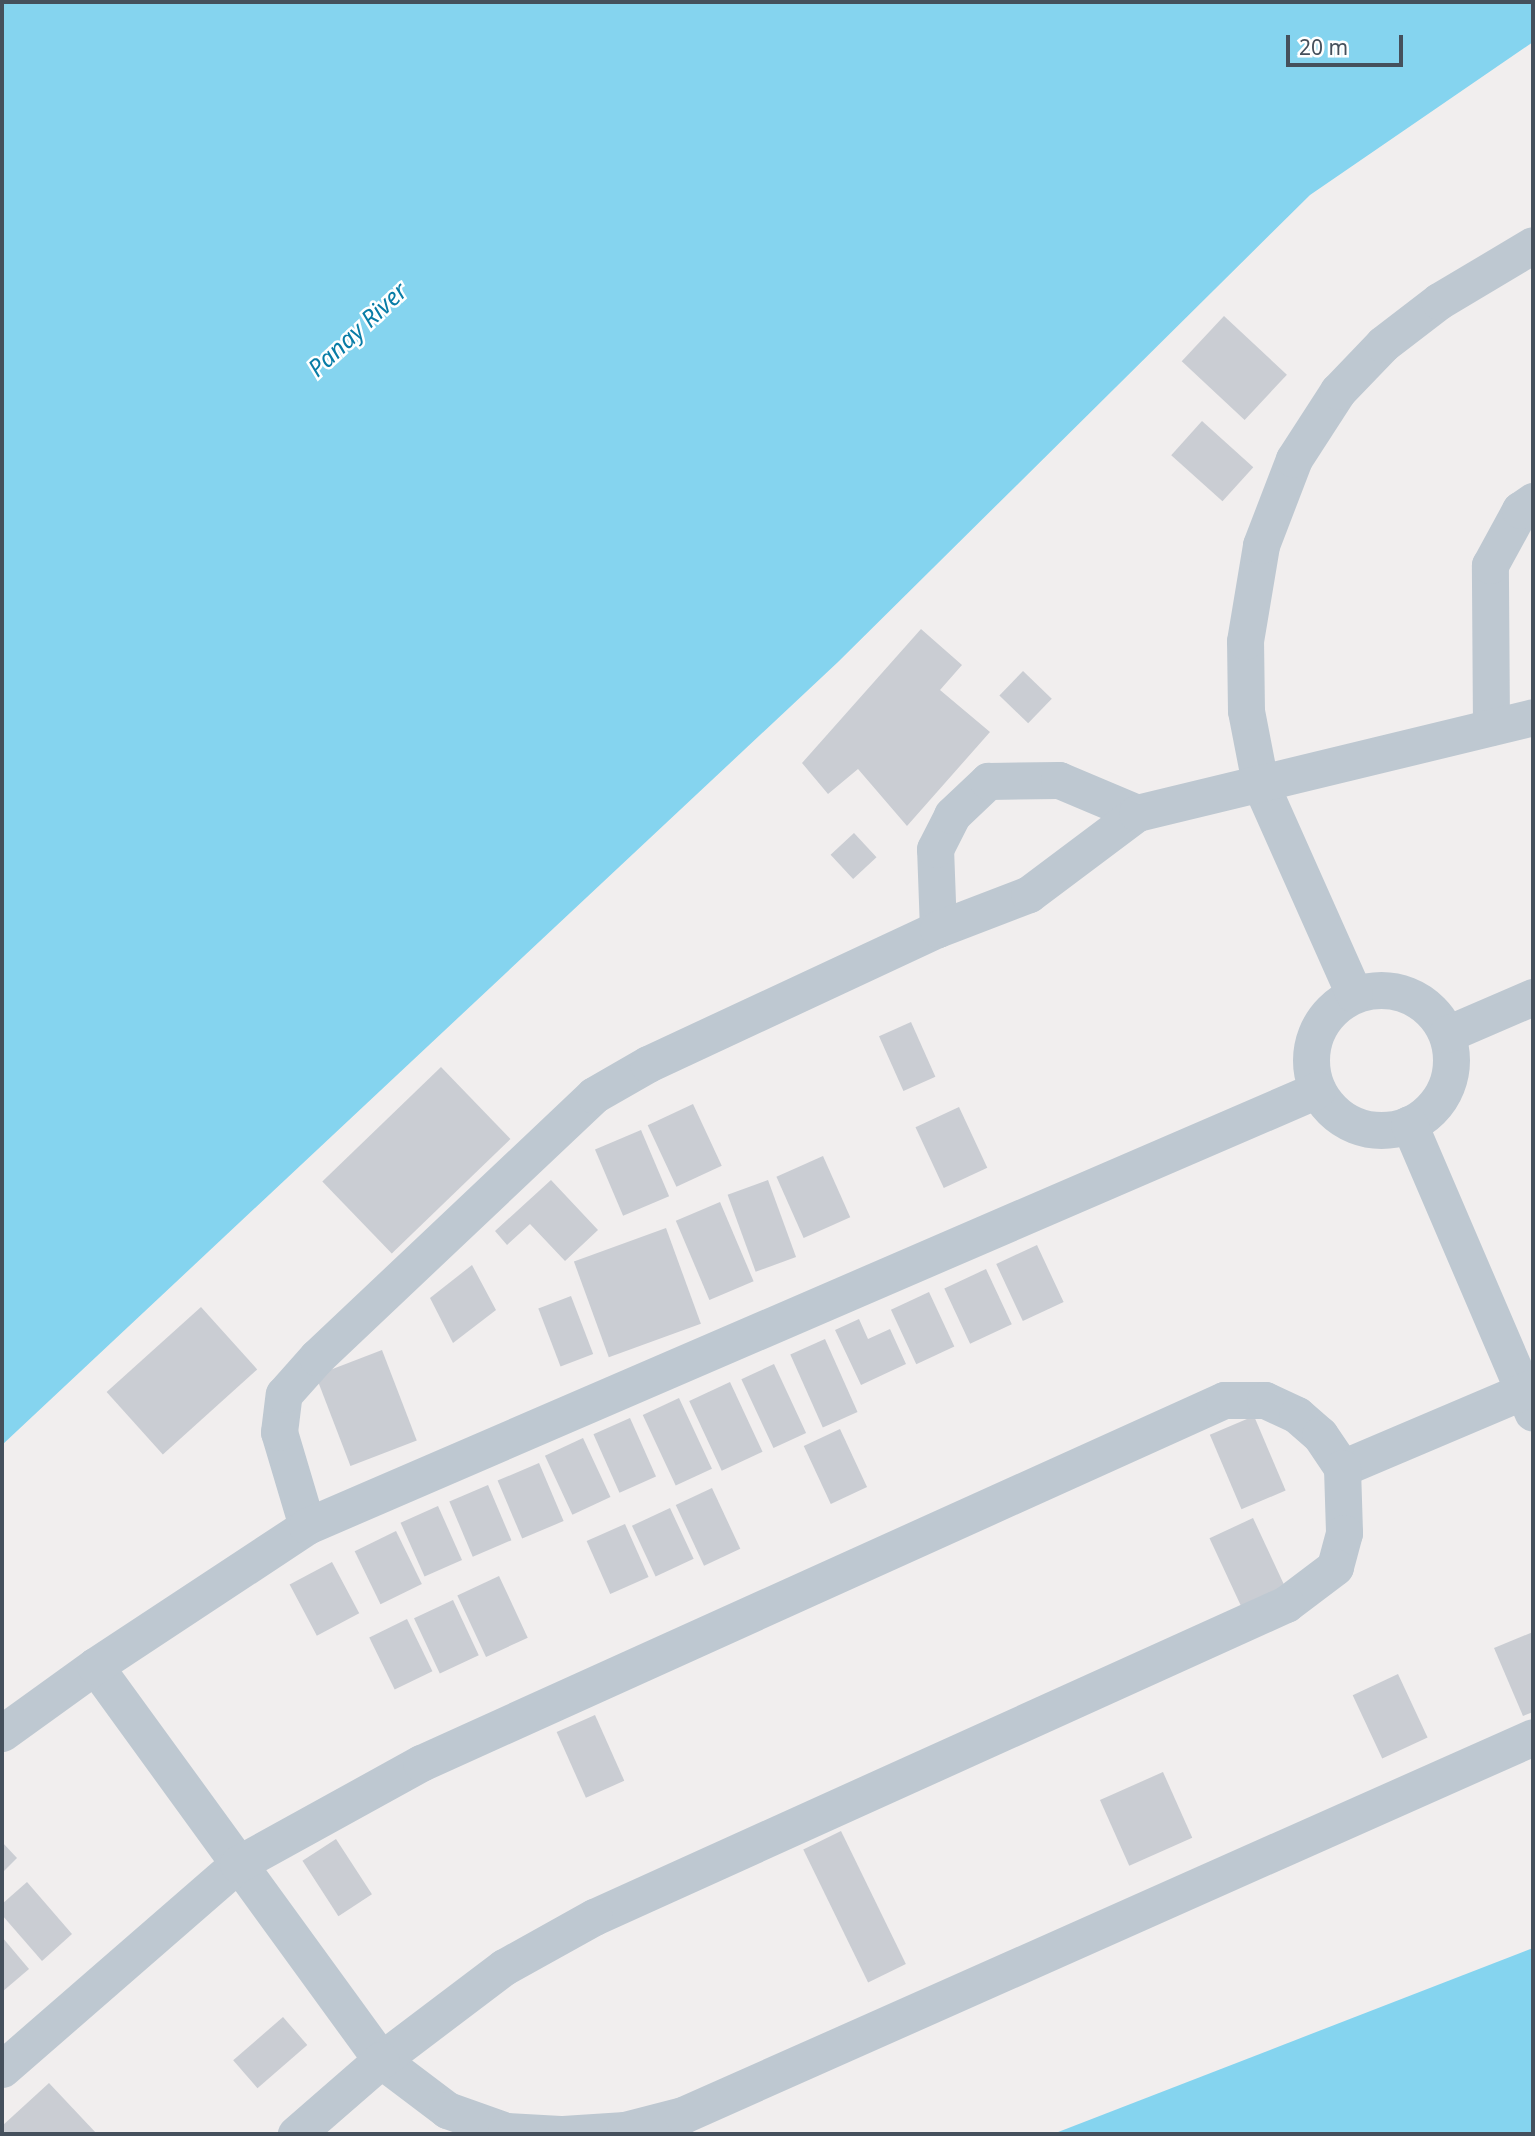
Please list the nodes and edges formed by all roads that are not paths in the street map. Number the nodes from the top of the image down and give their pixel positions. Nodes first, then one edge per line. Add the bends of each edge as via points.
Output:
1 (1533, 245) edge
2 (1533, 502) edge
3 (1533, 717) edge
4 (1490, 727) junction
5 (1261, 783) junction
6 (1137, 813) junction
7 (938, 929) junction
8 (1354, 994) junction
9 (1533, 997) edge
10 (1447, 1034) junction
11 (1317, 1090) junction
12 (1409, 1124) junction
13 (1530, 1397) edge
14 (1342, 1468) junction
15 (307, 1526) junction
16 (95, 1666) junction
17 (2, 1732) edge
18 (1533, 1737) edge
19 (238, 1864) junction
20 (381, 2060) junction
21 (2, 2068) edge
22 (296, 2134) edge
23 (562, 2134) edge

1 - 5 street via 1439,301 1383,344 1338,391 1294,459 1261,545 1245,641 1246,711
2 - 4 street via 1520,510 1490,565
3 - 4 street
4 - 5 street
5 - 6 street
5 - 8 street
6 - 7 street via 1029,894
6 - 7 street via 1059,780 988,781 951,815 935,849
7 - 15 street via 648,1064 594,1095 548,1136 284,1394 279,1432
8 - 10 street via 1398,991 1419,1000 1436,1015
8 - 11 street via 1335,1006 1320,1024 1312,1045 1311,1068
9 - 10 street
10 - 12 street via 1452,1055 1442,1096 1428,1113
11 - 12 street via 1328,1108 1366,1129 1389,1130
11 - 15 street
12 - 13 street
13 - 14 street
14 - 19 street via 1320,1435 1297,1415 1265,1400 1224,1401 421,1763
14 - 20 street via 1344,1533 1335,1567 1286,1604 594,1917 504,1967
15 - 16 street
16 - 17 street
16 - 19 street
18 - 23 street via 683,2115 625,2130
19 - 20 street
19 - 21 street
20 - 22 street
20 - 23 street via 447,2110 506,2131

